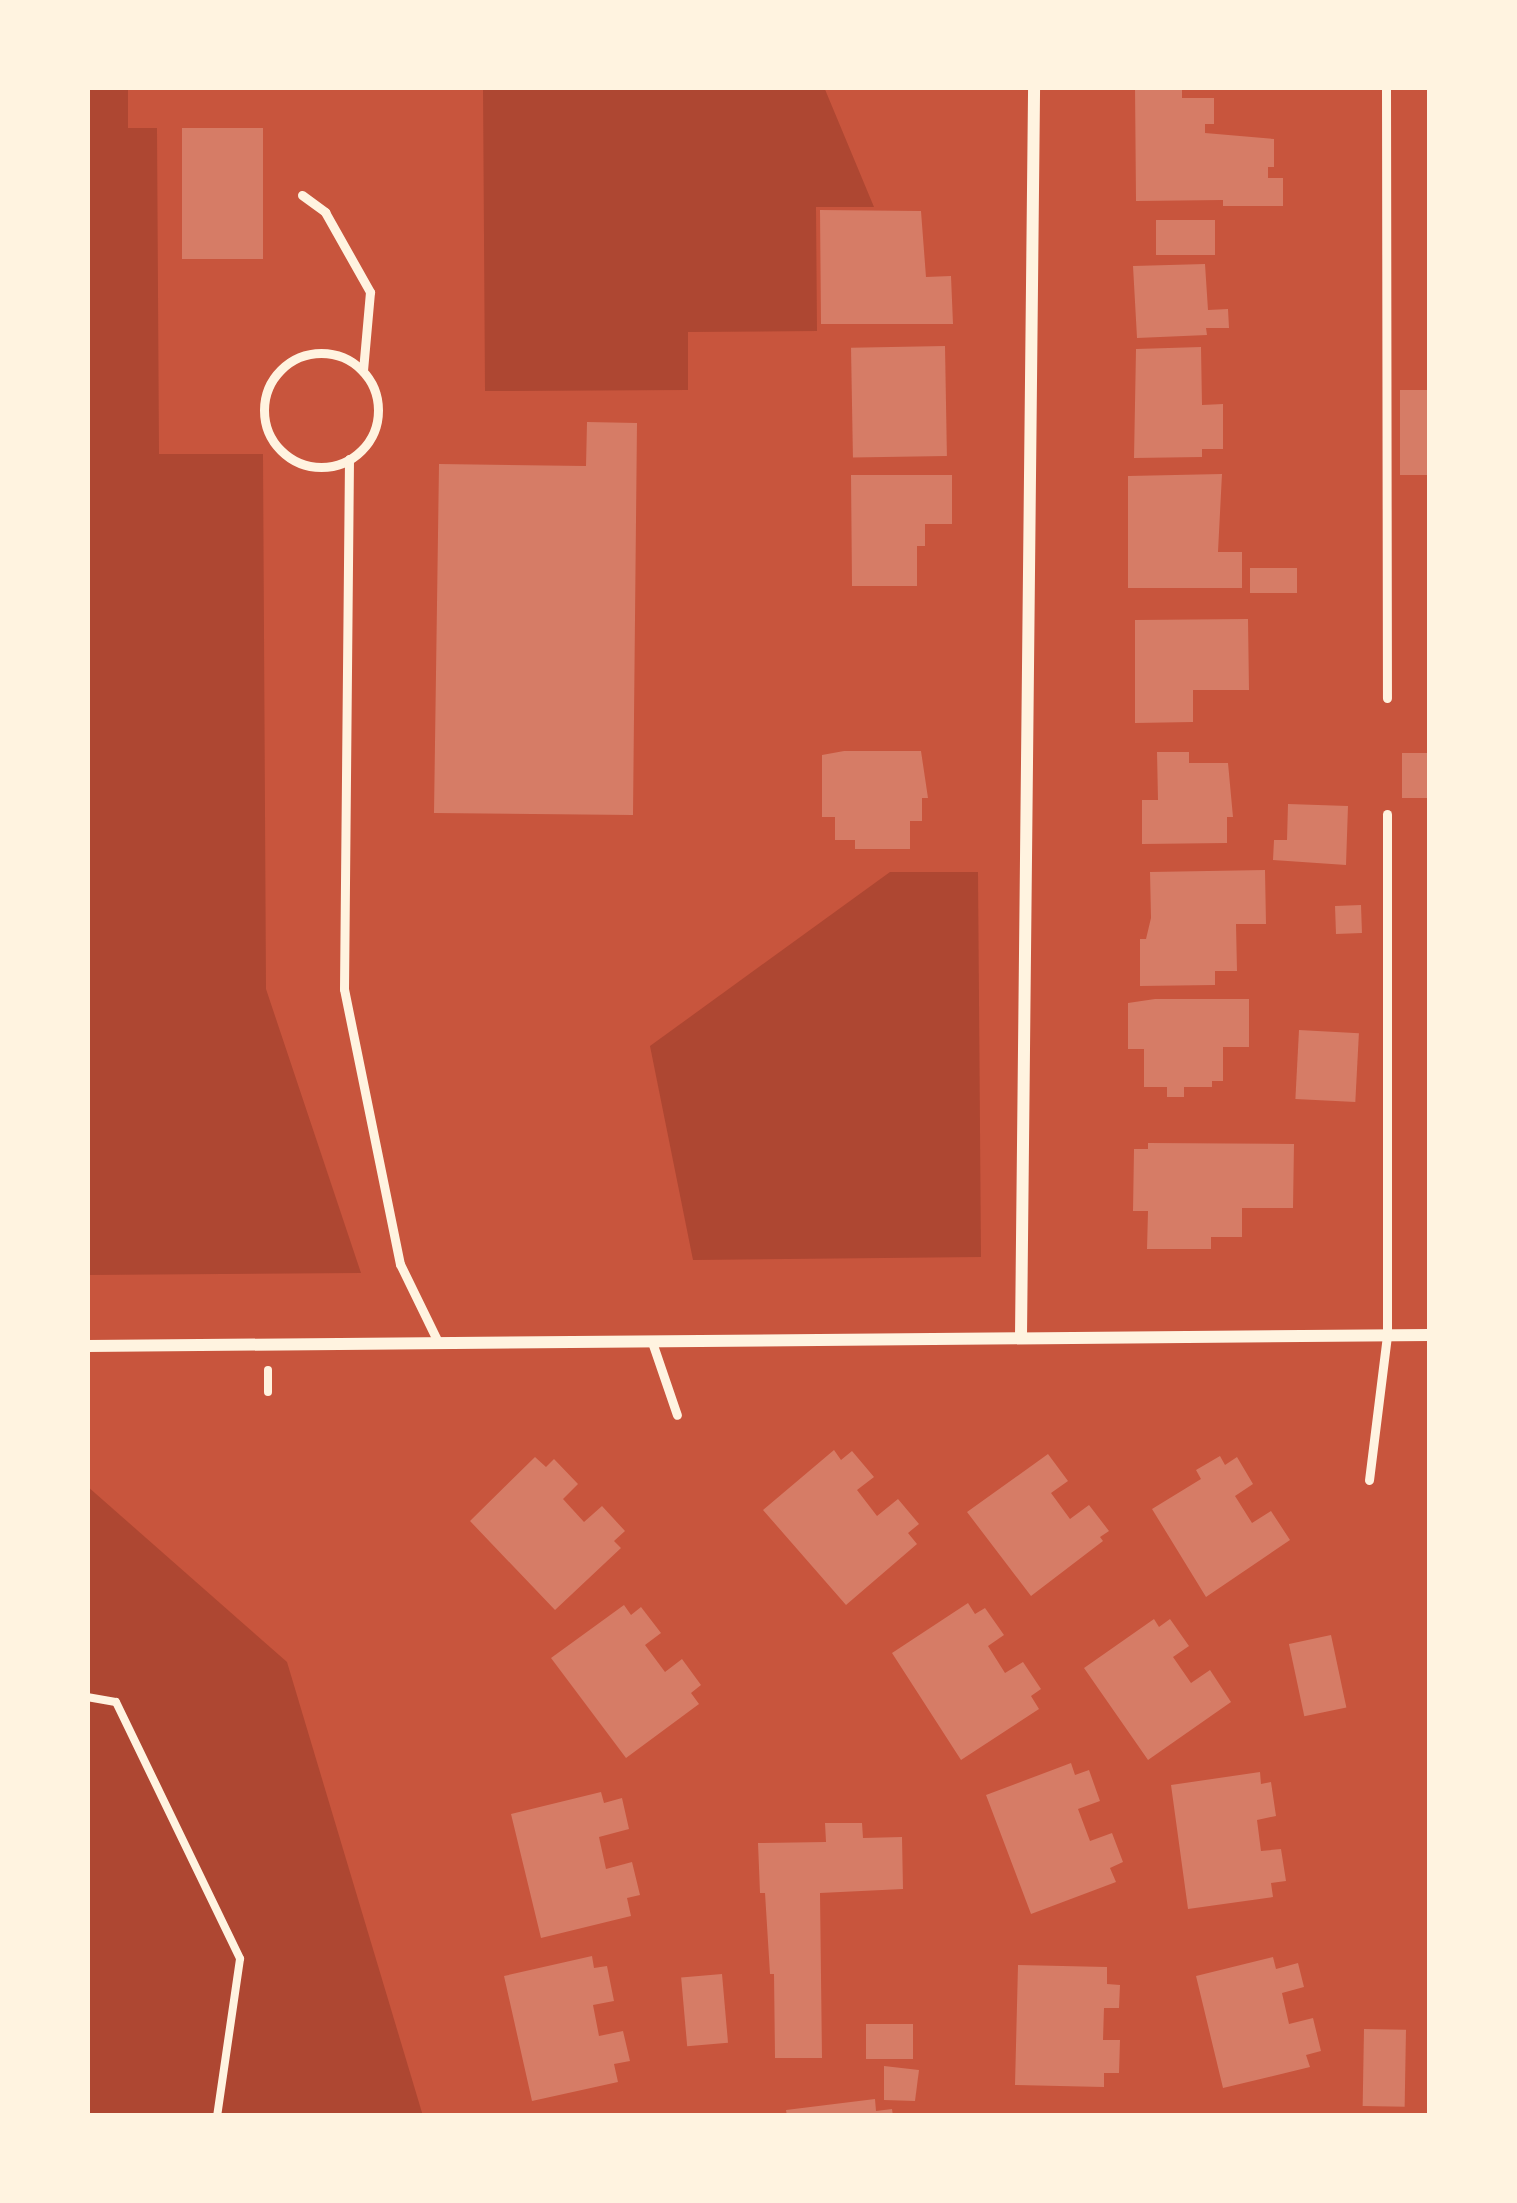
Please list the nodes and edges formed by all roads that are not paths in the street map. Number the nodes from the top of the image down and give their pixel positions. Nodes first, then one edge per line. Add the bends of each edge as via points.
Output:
1 (1034, 87) edge
2 (1386, 87) edge
3 (302, 195) dead end
4 (363, 370) junction
5 (349, 459) junction
6 (1387, 698) dead end
7 (1387, 814) dead end
8 (1387, 1335) junction
9 (1430, 1335) edge
10 (1022, 1336) junction
11 (652, 1342) junction
12 (439, 1344) junction
13 (87, 1346) edge
14 (677, 1415) dead end
15 (1370, 1480) dead end

1 - 10 street
2 - 6 lane
3 - 4 lane via 325,212 370,292
4 - 5 lane via 378,418
4 - 5 lane via 328,352 309,354 291,361 266,391 277,447 311,466
5 - 12 lane via 344,989 400,1264
7 - 8 lane
8 - 9 street
8 - 10 street
8 - 15 lane
10 - 11 street
11 - 12 street
11 - 14 lane
12 - 13 street

